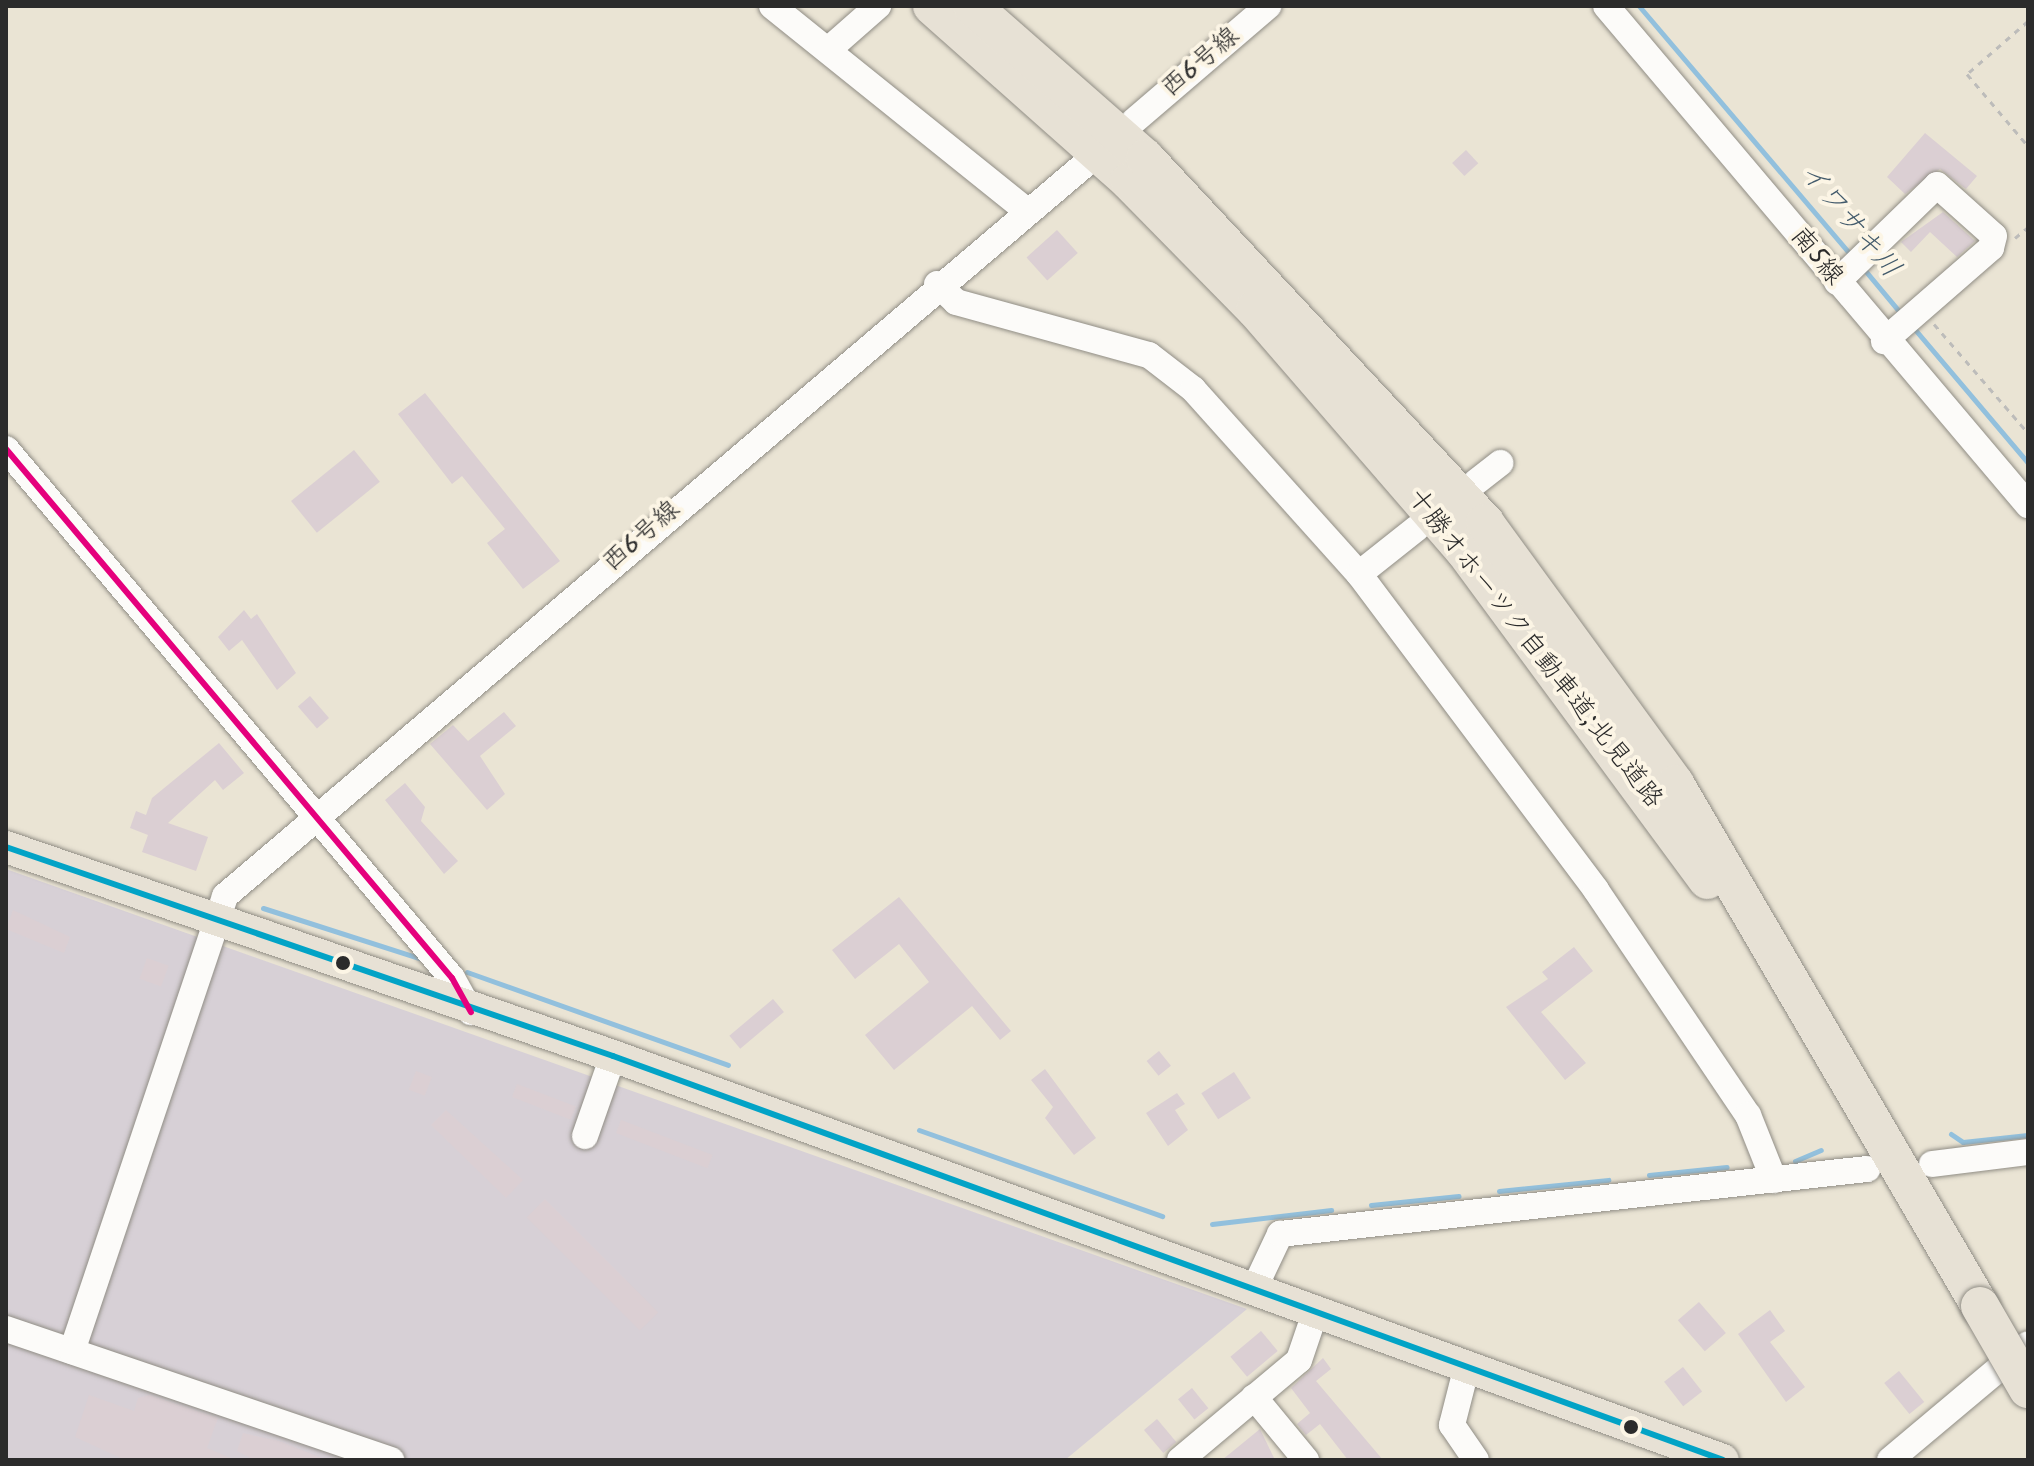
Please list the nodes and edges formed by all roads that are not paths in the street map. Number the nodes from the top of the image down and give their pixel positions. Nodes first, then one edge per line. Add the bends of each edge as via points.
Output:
1 (772, 6) edge
2 (878, 6) edge
3 (932, 6) edge
4 (972, 6) edge
5 (1268, 6) edge
6 (1606, 6) edge
7 (828, 50) junction
8 (1134, 121) dead end
9 (1083, 166) dead end
10 (1027, 211) junction
11 (1851, 270) junction
12 (937, 284) junction
13 (1906, 325) junction
14 (6, 449) edge
15 (1500, 463) dead end
16 (1476, 482) dead end
17 (2028, 505) edge
18 (1417, 528) dead end
19 (1359, 574) junction
20 (315, 817) junction
21 (6, 847) edge
22 (217, 921) junction
23 (471, 1012) junction
24 (613, 1056) junction
25 (585, 1136) dead end
26 (2028, 1152) edge
27 (1932, 1164) dead end
28 (1867, 1169) dead end
29 (1774, 1180) junction
30 (1928, 1217) junction
31 (1255, 1287) junction
32 (1316, 1310) junction
33 (6, 1329) edge
34 (2028, 1344) edge
35 (72, 1351) junction
36 (1467, 1366) junction
37 (2028, 1389) edge
38 (1254, 1397) junction
39 (391, 1460) edge
40 (1180, 1460) edge
41 (1306, 1460) edge
42 (1476, 1460) edge
43 (1723, 1460) edge
44 (1890, 1460) edge

1 - 7 street
2 - 7 street
3 - 30 highway, 十勝オホーツク自動車道;北見道路 via 1129,181 1255,309 1464,550 1651,800
4 - 30 highway, 十勝オホーツク自動車道;北見道路 via 1145,158 1485,523 1675,784
5 - 8 street, 西6号線
6 - 11 street, 南5線
7 - 10 street
9 - 10 street, 西6号線
10 - 12 street, 西6号線
11 - 13 street, 南5線
11 - 13 street via 1937,185 1994,236 1991,248
12 - 19 street via 956,302 1169,363
12 - 20 street, 西6号線
13 - 17 street, 南5線
14 - 20 street
15 - 16 street
18 - 19 street
19 - 29 street via 1596,890 1748,1115
20 - 22 street, 西6号線 via 225,896
20 - 23 street via 452,978
21 - 22 main road
22 - 23 main road
22 - 35 street, 西6号線
23 - 24 main road
24 - 25 street
24 - 31 main road
26 - 27 street
28 - 29 street
29 - 31 street via 1280,1234
30 - 37 highway, 十勝オホーツク自動車道;北見道路, bridge
31 - 32 main road
32 - 36 main road
32 - 38 street via 1299,1360
33 - 35 street
34 - 44 street
35 - 39 street
36 - 42 street via 1452,1425
36 - 43 main road
38 - 40 street
38 - 41 street

